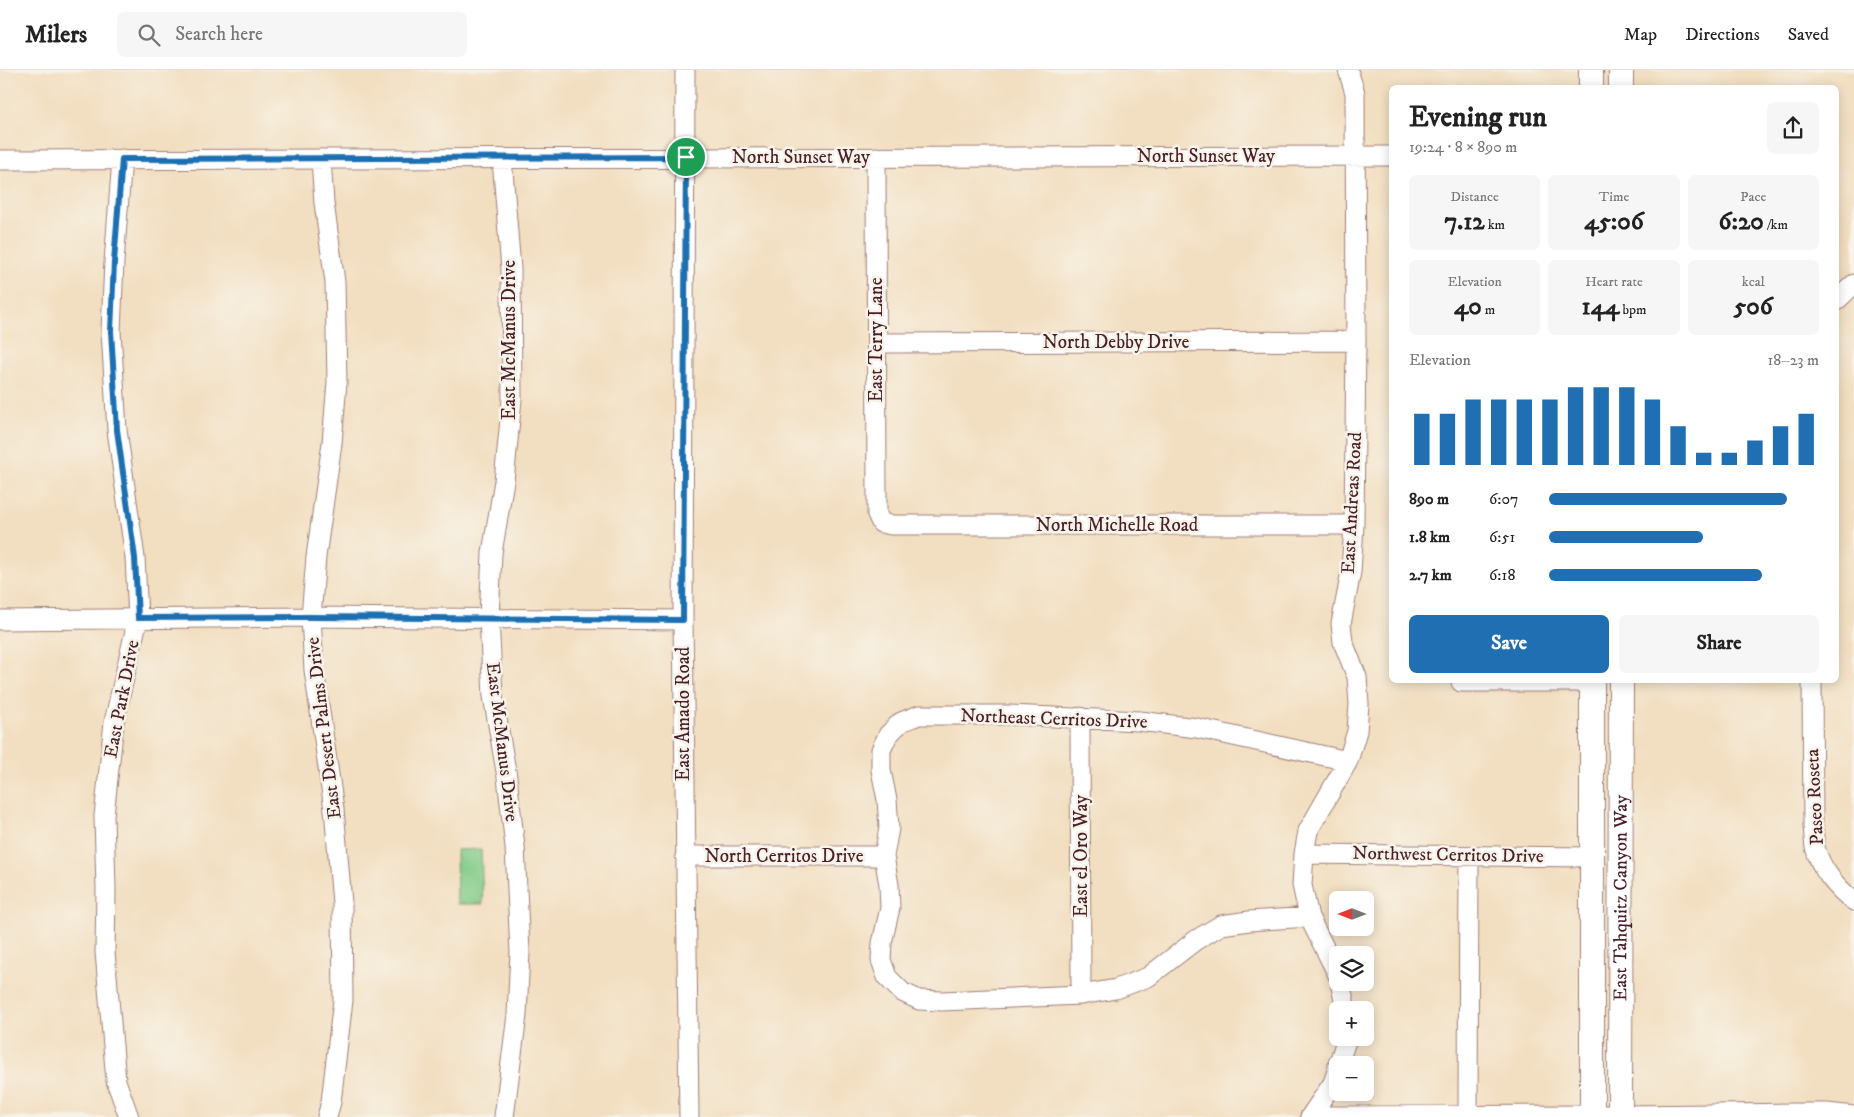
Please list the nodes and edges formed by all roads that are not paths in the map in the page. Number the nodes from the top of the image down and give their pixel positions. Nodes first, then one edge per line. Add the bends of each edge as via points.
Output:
1 (685, 70) edge
2 (1348, 70) edge
3 (1591, 70) edge
4 (1621, 70) edge
5 (1591, 85) edge
6 (1621, 85) edge
7 (1356, 156) junction
8 (1389, 156) edge
9 (686, 157) junction
10 (876, 157) junction
11 (122, 159) junction
12 (322, 159) junction
13 (502, 159) junction
14 (0, 160) edge
15 (1854, 284) edge
16 (1839, 298) edge
17 (1356, 341) junction
18 (876, 343) junction
19 (881, 523) joint
20 (1354, 525) junction
21 (311, 617) junction
22 (138, 618) junction
23 (489, 618) junction
24 (0, 620) edge
25 (683, 620) junction
26 (1592, 683) edge
27 (1621, 683) edge
28 (1812, 683) edge
29 (1080, 717) junction
30 (1348, 761) junction
31 (1304, 854) junction
32 (684, 856) junction
33 (884, 856) junction
34 (1469, 856) junction
35 (1592, 857) junction
36 (1854, 901) edge
37 (1309, 917) junction
38 (1329, 956) edge
39 (1081, 995) junction
40 (1329, 1088) edge
41 (1311, 1116) edge
42 (1468, 1116) junction
43 (1508, 1116) edge
44 (1592, 1116) edge
45 (1620, 1116) edge
46 (1854, 1116) edge
47 (128, 1117) edge
48 (327, 1117) edge
49 (504, 1117) edge
50 (689, 1117) edge

1 - 9 street, East Amado Road
2 - 7 street, East Andreas Road via 1355,93
3 - 5 main road
4 - 6 main road
7 - 8 street, North Sunset Way
7 - 10 street, North Sunset Way
7 - 17 street, East Andreas Road
9 - 10 street, North Sunset Way
9 - 13 street, North Sunset Way
9 - 25 street, East Amado Road
10 - 18 street, East Terry Lane
11 - 12 street, North Sunset Way
11 - 14 street, North Sunset Way
11 - 22 street, East Park Drive via 111,331 117,430 135,558
12 - 13 street, North Sunset Way
12 - 21 street, East Desert Palms Drive via 324,203 335,282 337,382
13 - 23 street, East McManus Drive via 511,269 512,399 504,481 492,553
15 - 16 street
17 - 18 street, North Debby Drive
17 - 20 street, East Andreas Road
18 - 19 street, East Terry Lane via 877,514
19 - 20 street, North Michelle Road
20 - 30 street, East Andreas Road via 1351,572 1341,624 1343,642 1357,677 1359,704 1357,731
21 - 22 street
21 - 23 street
21 - 48 street, East Desert Palms Drive via 314,670 334,809 342,903 343,1000
22 - 24 street
22 - 47 street, East Park Drive via 114,722 104,816 105,952 116,1080
23 - 25 street
23 - 49 street, East McManus Drive via 493,696 516,847 520,952
25 - 32 street, East Amado Road
26 - 35 main road, East Tahquitz Canyon Way
27 - 45 main road, East Tahquitz Canyon Way
28 - 36 street, Paseo Roseta via 1815,847 1830,878
29 - 30 street, Northeast Cerritos Drive via 1197,728
29 - 33 street, Northeast Cerritos Drive via 919,716 901,722 888,735 881,750 889,828
29 - 39 street, East el Oro Way
30 - 31 street, East Andreas Road via 1308,831
31 - 34 street, Northwest Cerritos Drive
31 - 37 street, East Andreas Road via 1302,885
32 - 33 street, North Cerritos Drive
32 - 50 street, East Amado Road
33 - 39 street via 890,908 881,960 887,977 902,992 919,1000 942,1002
34 - 35 street, Northwest Cerritos Drive
34 - 42 street
35 - 44 main road, East Tahquitz Canyon Way
37 - 38 street, East Andreas Road
37 - 39 street via 1221,925 1196,940 1148,978 1116,989
40 - 41 street
41 - 42 street
42 - 43 street
43 - 44 street
44 - 45 street
45 - 46 street via 1828,1113

